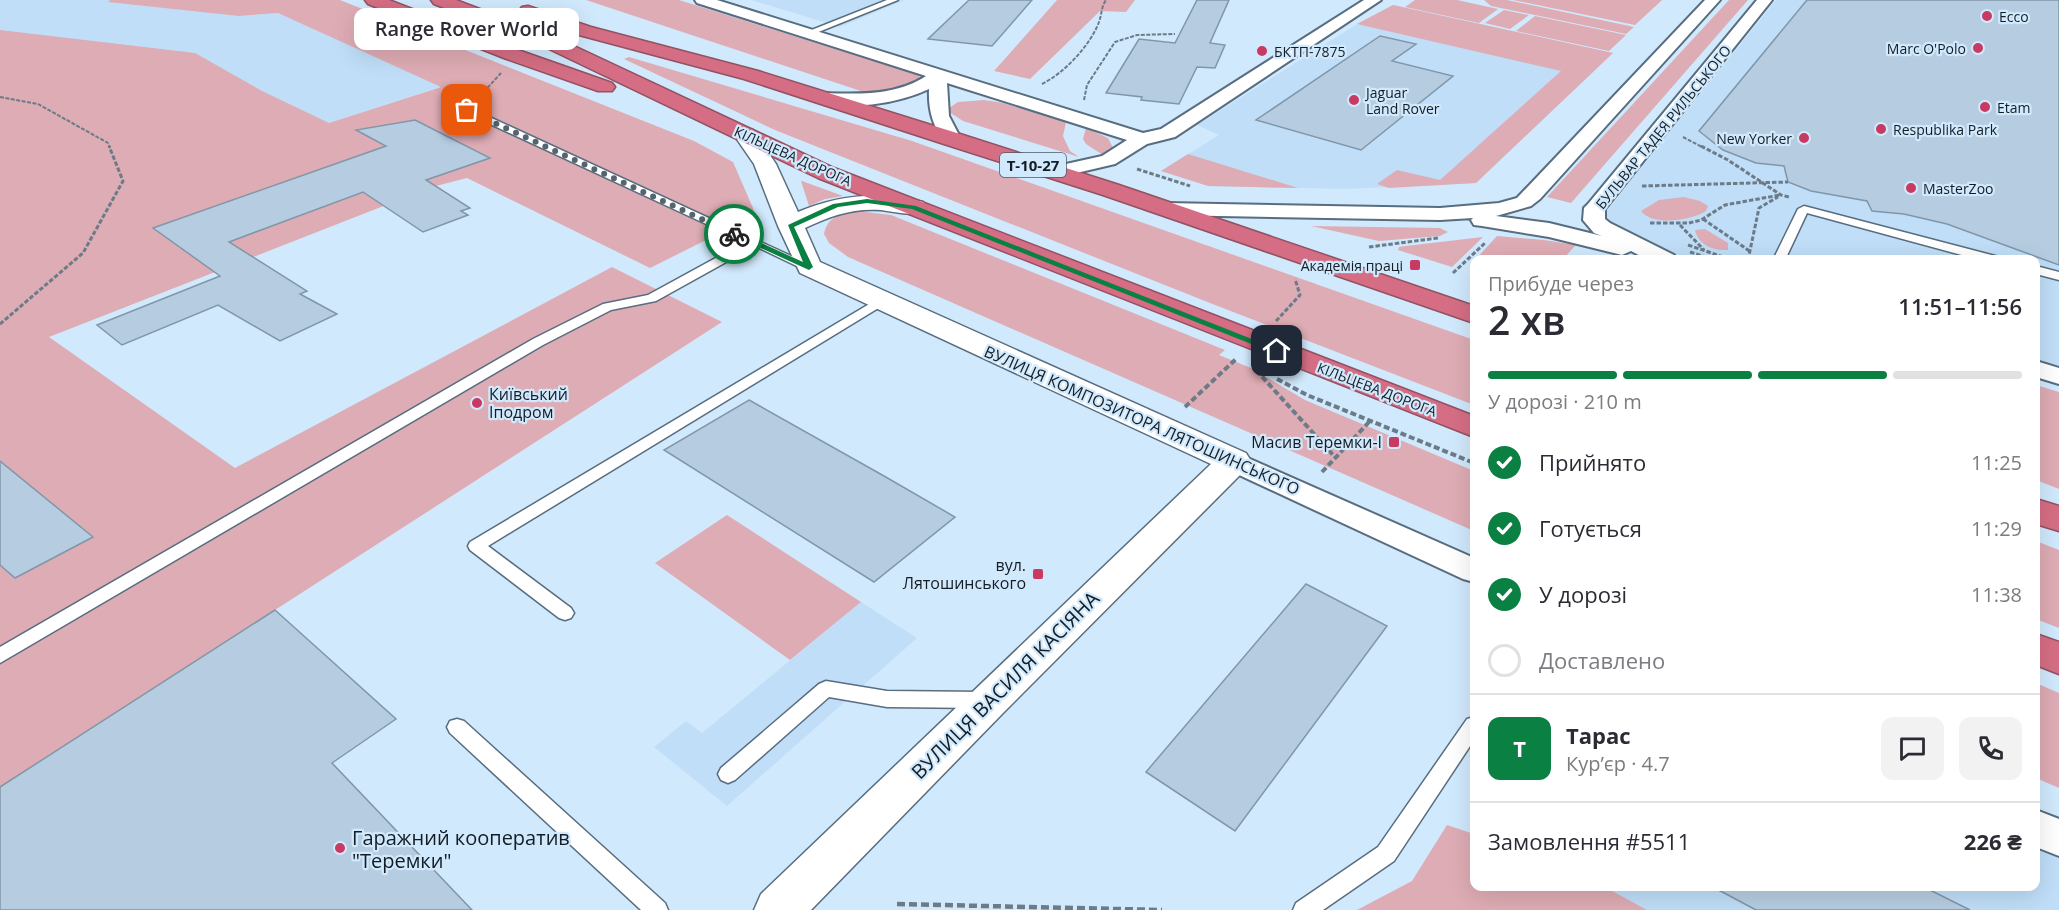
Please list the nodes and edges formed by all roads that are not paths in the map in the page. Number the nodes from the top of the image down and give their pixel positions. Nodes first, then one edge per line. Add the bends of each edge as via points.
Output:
1 (374, 0) edge
2 (440, 0) edge
3 (702, 0) edge
4 (894, 0) edge
5 (1374, 0) edge
6 (1713, 0) edge
7 (1765, 0) edge
8 (510, 4) dead end
9 (632, 25) dead end
10 (808, 33) junction
11 (752, 75) junction
12 (939, 76) junction
13 (1001, 95) junction
14 (824, 98) junction
15 (937, 104) junction
16 (467, 110) road end
17 (695, 110) junction
18 (745, 135) junction
19 (952, 139) junction
20 (1142, 139) junction
21 (1055, 172) junction
22 (914, 207) junction
23 (1166, 209) junction
24 (1440, 214) junction
25 (790, 226) junction
26 (752, 243) junction
27 (1645, 255) edge
28 (1654, 255) edge
29 (1781, 255) edge
30 (1976, 255) edge
31 (809, 267) junction
32 (2040, 271) edge
33 (2059, 276) edge
34 (881, 302) junction
35 (1470, 314) edge
36 (2040, 370) edge
37 (2059, 376) edge
38 (1470, 425) edge
39 (1233, 461) junction
40 (2040, 512) edge
41 (2059, 519) edge
42 (1470, 569) edge
43 (565, 613) dead end
44 (2040, 651) edge
45 (0, 656) edge
46 (2059, 658) edge
47 (989, 700) junction
48 (457, 727) dead end
49 (1470, 731) edge
50 (728, 774) dead end
51 (2040, 830) edge
52 (2059, 838) edge
53 (657, 910) edge
54 (778, 910) edge
55 (1304, 910) edge

1 - 17 highway via 592,84
2 - 17 highway, КІЛЬЦЕВА ДОРОГА via 552,43
3 - 10 street
4 - 10 lane
5 - 20 street via 1168,133
6 - 24 street via 1533,195 1501,209
7 - 28 street, БУЛЬВАР ТАДЕЯ РИЛЬСЬКОГО via 1595,208 1594,220 1602,228
8 - 11 highway, Т-10-27 via 585,31
9 - 11 highway
10 - 12 street
11 - 14 highway, Т-10-27
12 - 13 street
12 - 14 street via 908,94
12 - 15 street
13 - 15 street via 958,97
13 - 20 street
14 - 19 highway, Т-10-27
15 - 19 street via 941,123
16 - 26 lane, ВУЛИЦЯ КОМПОЗИТОРА ЛЯТОШИНСЬКОГО
17 - 18 highway, КІЛЬЦЕВА ДОРОГА
18 - 22 highway, КІЛЬЦЕВА ДОРОГА via 826,173
18 - 25 street via 765,164
19 - 21 highway, Т-10-27
20 - 21 street via 1108,160
21 - 23 highway, Т-10-27
22 - 25 street via 867,201 836,205
22 - 38 highway, КІЛЬЦЕВА ДОРОГА
23 - 24 street
23 - 35 highway, Т-10-27
24 - 27 street via 1549,230
25 - 31 street
26 - 31 lane, ВУЛИЦЯ КОМПОЗИТОРА ЛЯТОШИНСЬКОГО
26 - 45 lane via 652,298 607,307 538,342
29 - 30 lane via 1804,209
31 - 34 street, ВУЛИЦЯ КОМПОЗИТОРА ЛЯТОШИНСЬКОГО
32 - 33 lane
34 - 39 street, ВУЛИЦЯ КОМПОЗИТОРА ЛЯТОШИНСЬКОГО
34 - 43 lane via 476,546
36 - 37 street
39 - 42 street, ВУЛИЦЯ КОМПОЗИТОРА ЛЯТОШИНСЬКОГО
39 - 47 street, ВУЛИЦЯ ВАСИЛЯ КАСІЯНА
40 - 41 highway
44 - 46 highway
47 - 50 lane via 887,699 826,689
47 - 54 street, ВУЛИЦЯ ВАСИЛЯ КАСІЯНА
48 - 53 lane
49 - 55 lane via 1386,854
51 - 52 street

